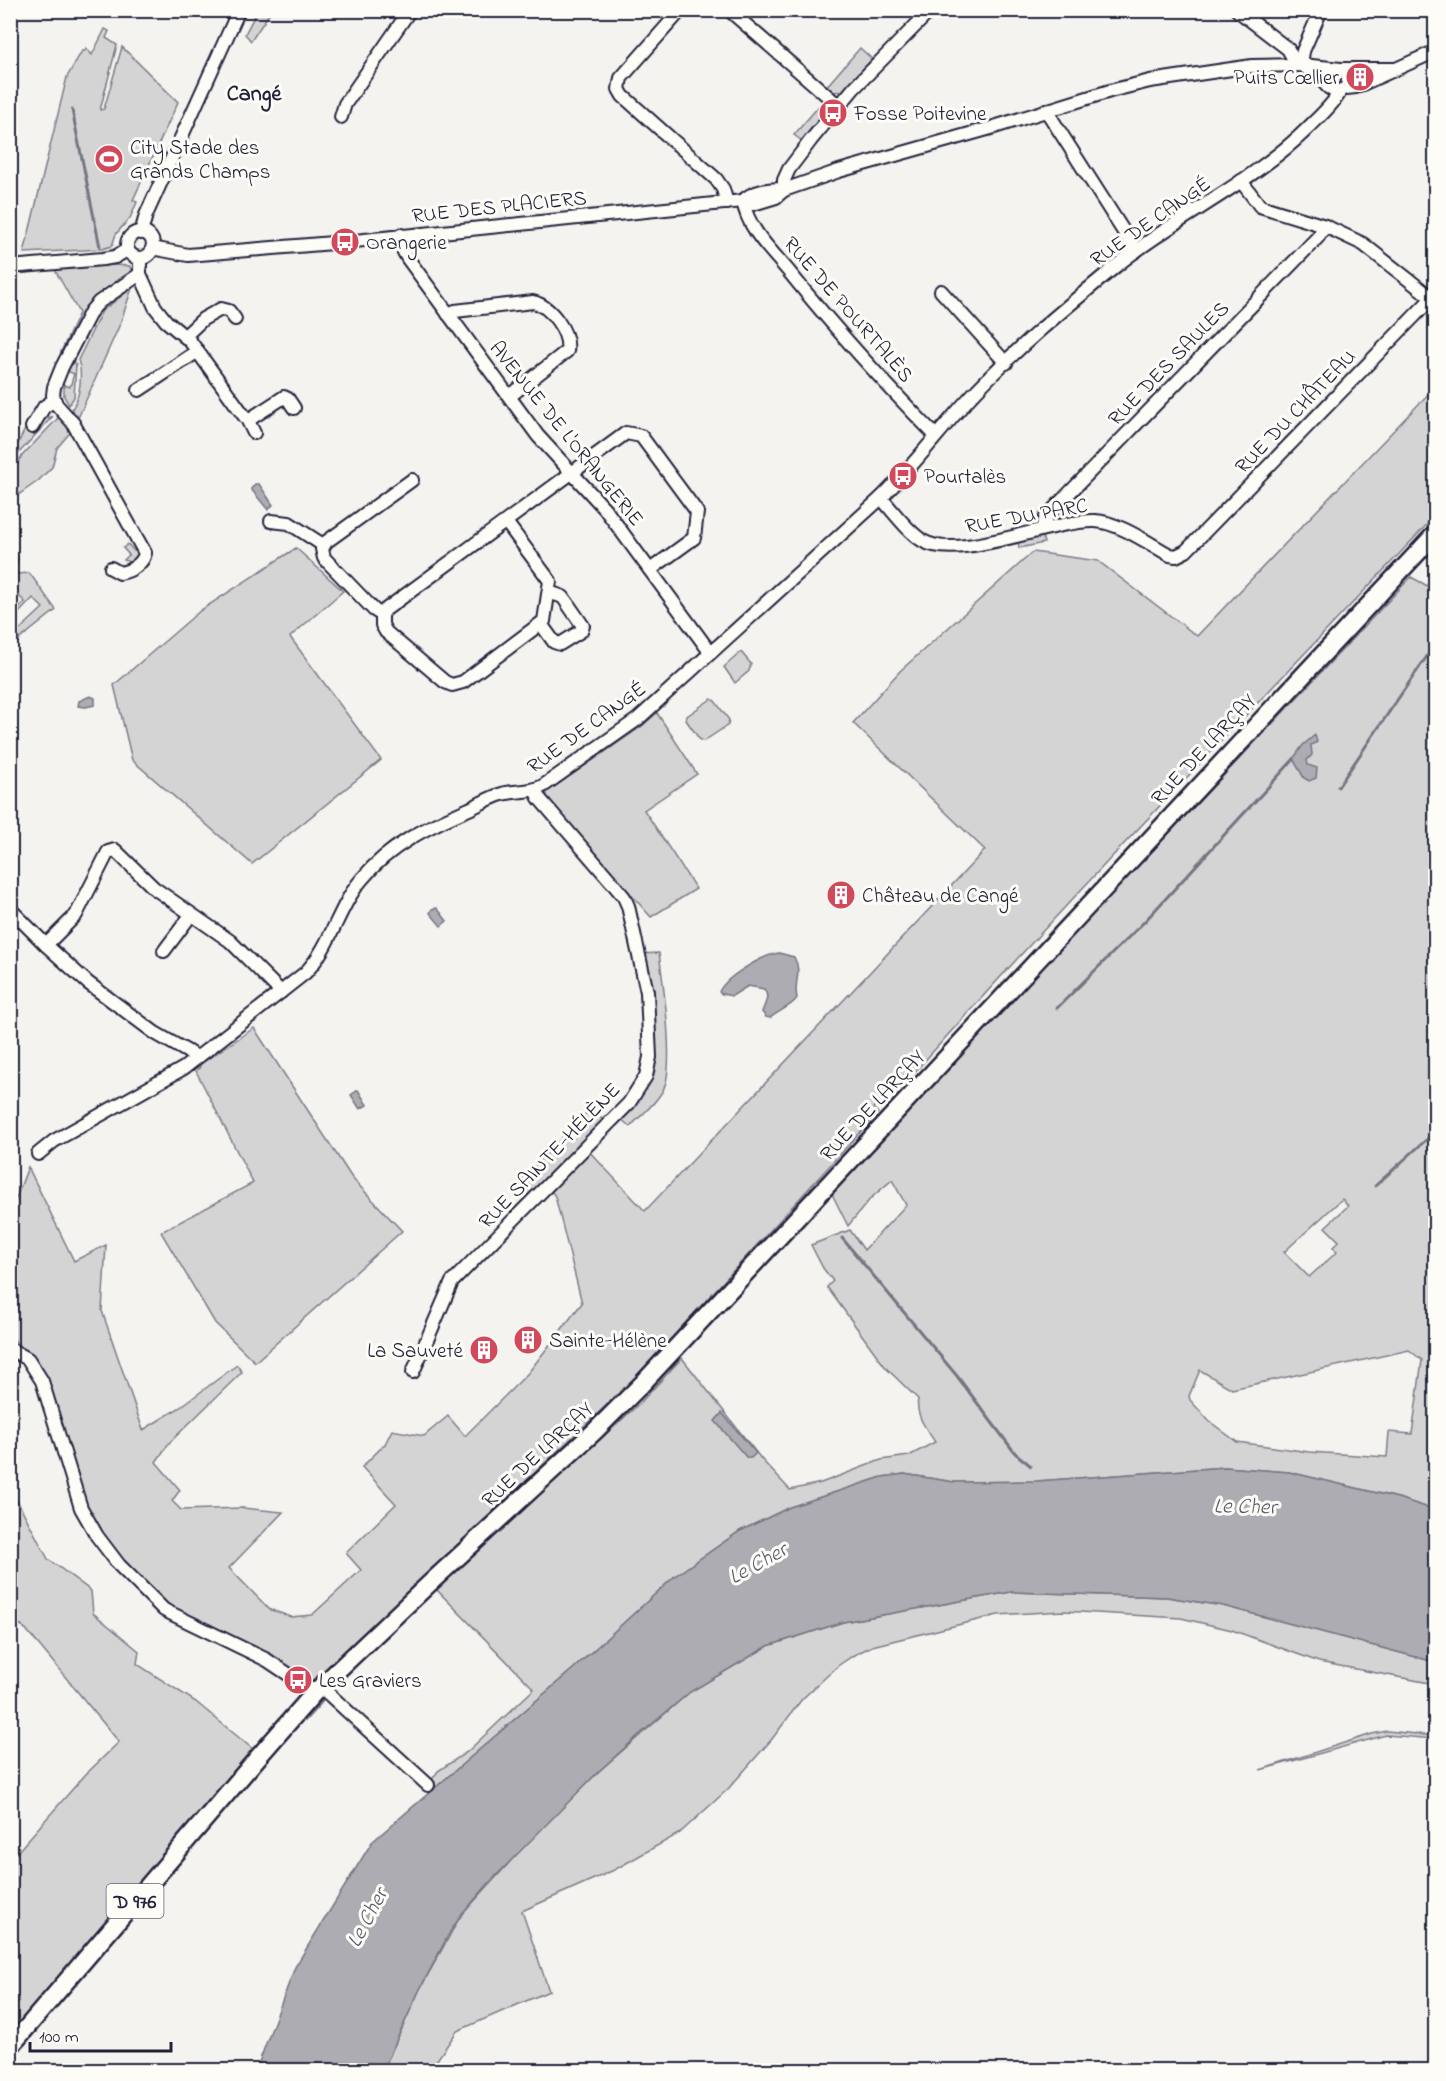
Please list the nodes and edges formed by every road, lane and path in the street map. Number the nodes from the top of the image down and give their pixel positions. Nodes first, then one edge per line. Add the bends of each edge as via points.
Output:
1 (239, 10) edge
2 (410, 10) edge
3 (681, 10) edge
4 (729, 10) edge
5 (931, 10) edge
6 (1237, 10) edge
7 (1321, 10) edge
8 (1436, 51) edge
9 (1297, 65) junction
10 (1337, 69) junction
11 (1394, 69) junction
12 (1335, 88) junction
13 (839, 106) junction
14 (1046, 111) junction
15 (341, 117) dead end
16 (1241, 181) junction
17 (784, 190) junction
18 (743, 201) junction
19 (727, 203) junction
20 (1324, 226) junction
21 (141, 233) junction
22 (401, 235) junction
23 (152, 248) junction
24 (127, 250) junction
25 (1136, 251) junction
26 (140, 258) junction
27 (10, 267) edge
28 (140, 274) junction
29 (941, 291) dead end
30 (1434, 296) edge
31 (448, 314) junction
32 (235, 319) dead end
33 (185, 336) junction
34 (198, 351) junction
35 (1006, 363) junction
36 (139, 390) dead end
37 (510, 396) junction
38 (54, 400) junction
39 (294, 408) dead end
40 (247, 419) junction
41 (32, 427) dead end
42 (254, 433) dead end
43 (936, 436) junction
44 (572, 473) junction
45 (412, 480) dead end
46 (881, 498) junction
47 (271, 520) dead end
48 (506, 522) junction
49 (1042, 529) junction
50 (1436, 533) edge
51 (323, 545) junction
52 (1186, 551) joint
53 (111, 568) dead end
54 (650, 570) junction
55 (549, 592) junction
56 (384, 613) junction
57 (541, 624) junction
58 (710, 652) junction
59 (535, 790) junction
60 (10, 909) edge
61 (191, 915) junction
62 (46, 945) junction
63 (164, 951) dead end
64 (281, 992) junction
65 (197, 1057) junction
66 (38, 1154) dead end
67 (10, 1254) edge
68 (10, 1266) edge
69 (10, 1349) edge
70 (413, 1372) dead end
71 (318, 1690) junction
72 (428, 1785) dead end
73 (10, 2048) edge

1 - 21 street
2 - 15 street via 345,104
3 - 19 street via 621,78 619,89 716,179
4 - 13 street
5 - 13 street
6 - 9 street via 1288,49
7 - 9 street
8 - 11 street
9 - 10 street, RUE DES PLACIERS
9 - 12 street
9 - 14 street, RUE DES PLACIERS via 1234,68 1150,81
10 - 11 street
10 - 12 street, RUE DE CANGÉ via 1328,72
10 - 12 street via 1348,77
11 - 12 street via 1356,87
12 - 16 street, RUE DE CANGÉ via 1321,116 1287,148
13 - 17 street via 789,169
14 - 17 street, RUE DES PLACIERS
14 - 25 street
16 - 20 street, RUE DU CHÂTEAU via 1260,206
16 - 25 street, RUE DE CANGÉ
17 - 18 street, RUE DES PLACIERS via 776,197 753,204
18 - 19 street, RUE DES PLACIERS
18 - 43 street, RUE DE POURTALÈS via 746,215 758,234 826,317
19 - 22 street, RUE DES PLACIERS
20 - 30 street, RUE DU CHÂTEAU via 1363,244
20 - 49 street, RUE DES SAULES via 1318,237 1046,517
21 - 23 street via 150,238
21 - 24 street via 130,237
22 - 23 street, RUE DES PLACIERS via 188,255
22 - 31 street, AVENUE DE L'ORANGERIE via 408,259
23 - 26 street
24 - 26 street
24 - 27 street via 103,259
25 - 35 street, RUE DE CANGÉ
26 - 28 street
28 - 33 street via 160,314
28 - 38 street via 91,311 54,387
29 - 35 street
30 - 52 street, RUE DU CHÂTEAU
31 - 37 street, AVENUE DE L'ORANGERIE
31 - 37 street via 533,302 545,306 565,333 567,351
32 - 33 street via 229,311 221,309
33 - 34 street
34 - 36 street
34 - 40 street
35 - 43 street, RUE DE CANGÉ
37 - 44 street, AVENUE DE L'ORANGERIE via 538,436
38 - 41 street via 44,407
38 - 53 street via 74,423 145,553 141,562 126,572
39 - 40 street via 284,397
40 - 42 street
43 - 46 street, RUE DE CANGÉ
44 - 48 street
44 - 54 street, AVENUE DE L'ORANGERIE via 605,509
44 - 54 street via 625,433 642,436 698,516 694,537
45 - 51 street
46 - 49 street, RUE DU PARC via 923,541 939,546 960,547
46 - 58 street, RUE DE CANGÉ
47 - 51 street via 290,523
48 - 55 street via 550,581
48 - 56 street
49 - 52 street, RUE DU PARC via 1104,522 1170,555
50 - 71 main road, RUE DE LARÇAY via 642,1384
51 - 56 street via 324,558 374,610
54 - 58 street, AVENUE DE L'ORANGERIE
55 - 57 street via 546,617
55 - 57 street via 562,597 583,626 560,644
56 - 57 street via 382,625 386,632 452,685 463,682
58 - 59 street, RUE DE CANGÉ via 638,719
59 - 64 street, RUE DE CANGÉ via 501,794 406,840 359,881 316,960
59 - 70 street, RUE SAINTE-HÉLÈNE via 628,906 647,992 649,1067 629,1103 452,1282
60 - 62 street
61 - 62 street via 154,888 115,850 108,852 76,915
61 - 63 street
61 - 64 street via 230,941
62 - 65 street via 88,983
64 - 65 street, RUE DE CANGÉ
65 - 66 street, RUE DE CANGÉ
67 - 68 street
69 - 71 street via 28,1359 42,1381 81,1508 106,1550 136,1585 164,1610 267,1660
71 - 72 street
71 - 73 main road, D 976

